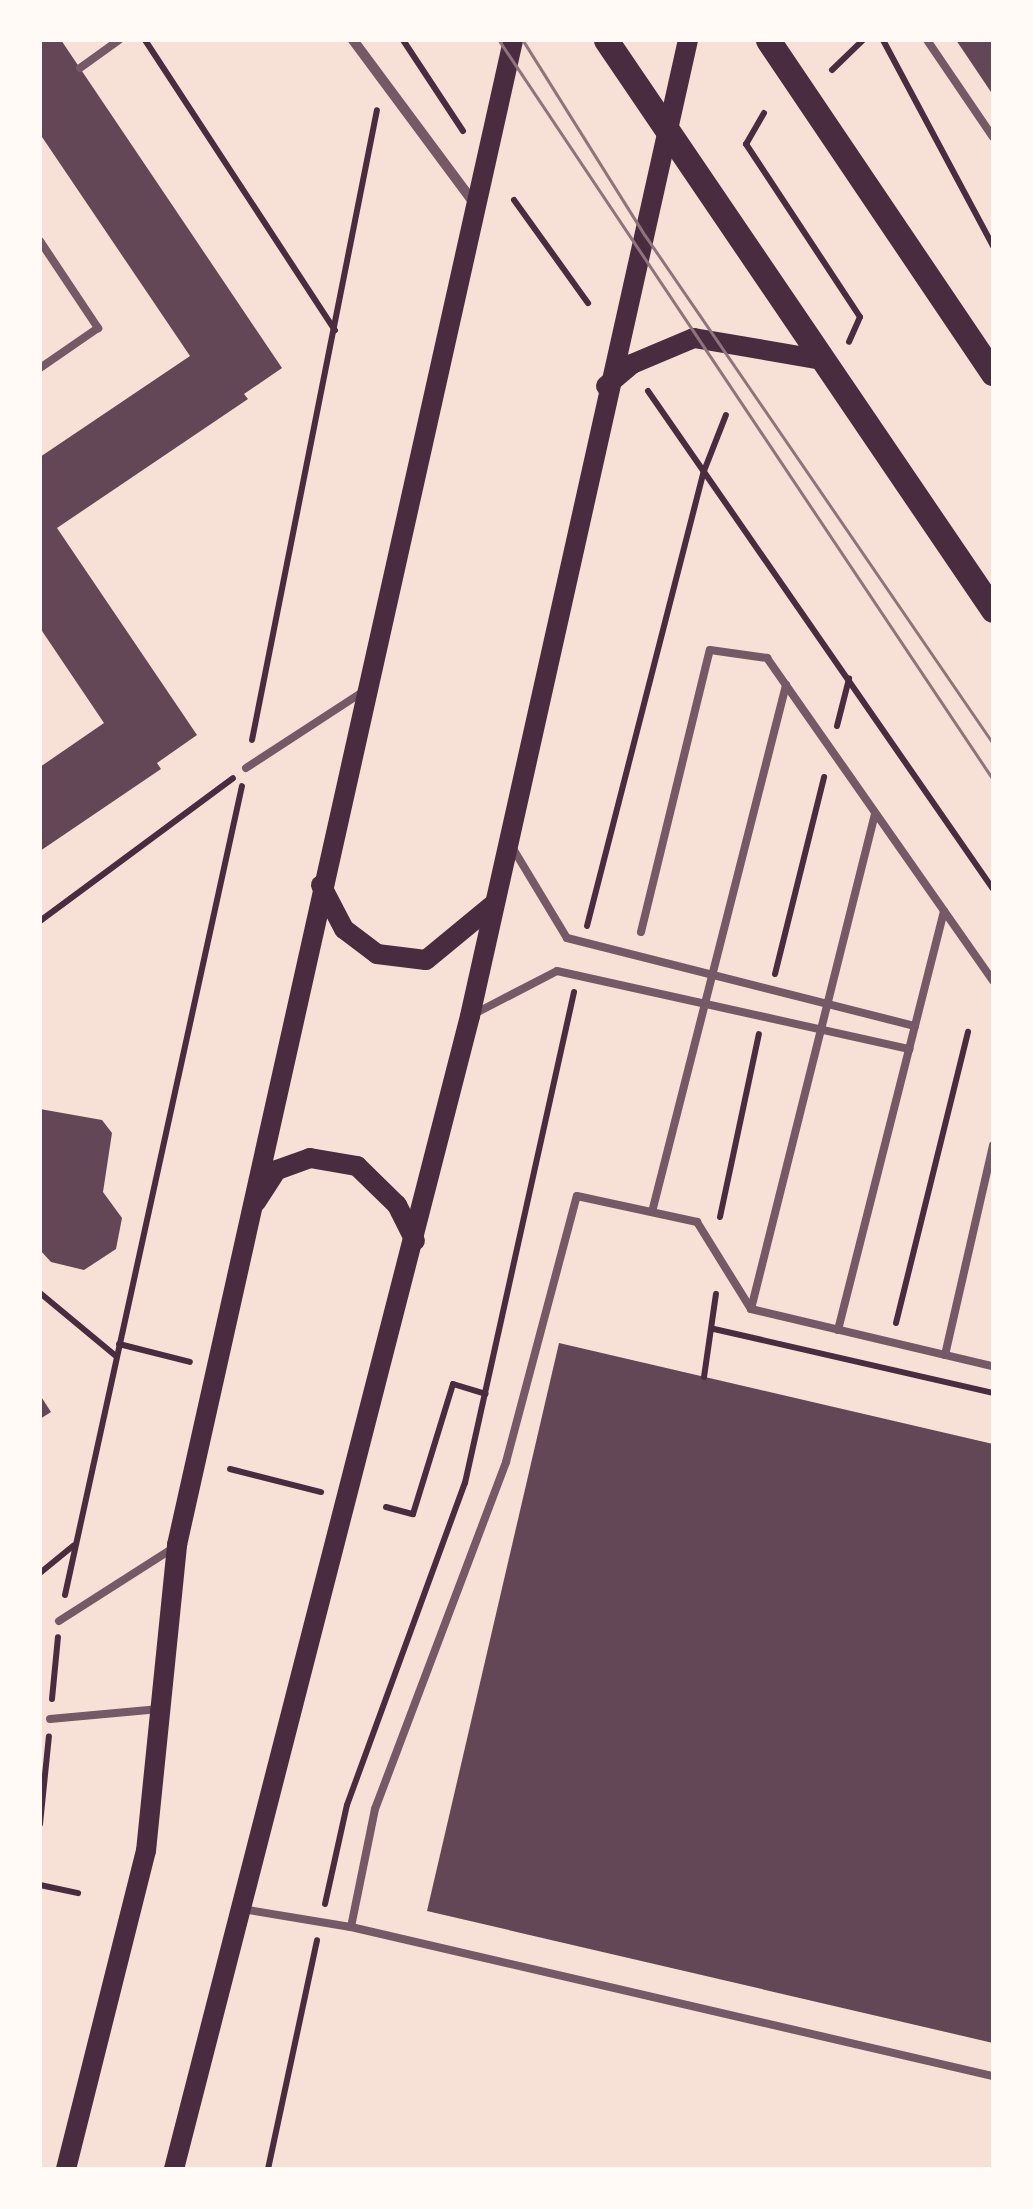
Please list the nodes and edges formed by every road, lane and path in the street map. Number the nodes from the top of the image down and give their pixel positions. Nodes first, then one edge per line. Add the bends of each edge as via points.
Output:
1 (119, 40) edge
2 (145, 40) edge
3 (353, 40) edge
4 (403, 40) edge
5 (514, 40) edge
6 (606, 40) edge
7 (688, 40) edge
8 (768, 40) edge
9 (863, 40) edge
10 (883, 40) edge
11 (926, 40) edge
12 (80, 68) dead end
13 (832, 70) dead end
14 (382, 82) junction
15 (764, 112) dead end
16 (666, 125) junction
17 (463, 130) dead end
18 (993, 137) edge
19 (514, 200) dead end
20 (474, 203) junction
21 (40, 241) edge
22 (993, 246) edge
23 (588, 303) dead end
24 (336, 332) junction
25 (849, 342) dead end
26 (818, 360) junction
27 (40, 368) edge
28 (993, 373) edge
29 (606, 386) junction
30 (648, 390) dead end
31 (726, 415) dead end
32 (704, 470) junction
33 (993, 610) edge
34 (786, 685) junction
35 (364, 691) junction
36 (246, 768) junction
37 (876, 813) junction
38 (508, 840) junction
39 (321, 885) junction
40 (993, 890) edge
41 (494, 904) junction
42 (944, 911) junction
43 (40, 921) edge
44 (640, 932) dead end
45 (583, 944) junction
46 (578, 974) junction
47 (712, 976) junction
48 (993, 981) edge
49 (705, 1002) junction
50 (827, 1005) junction
51 (470, 1016) junction
52 (915, 1026) junction
53 (821, 1028) junction
54 (968, 1032) dead end
55 (909, 1049) junction
56 (993, 1144) edge
57 (652, 1212) junction
58 (248, 1215) junction
59 (415, 1241) junction
60 (40, 1293) edge
61 (751, 1310) junction
62 (714, 1329) dead end
63 (838, 1330) junction
64 (892, 1342) junction
65 (119, 1344) junction
66 (144, 1349) dead end
67 (945, 1355) junction
68 (116, 1357) junction
69 (993, 1366) edge
70 (885, 1368) junction
71 (993, 1393) edge
72 (485, 1394) junction
73 (230, 1469) dead end
74 (326, 1493) dead end
75 (386, 1507) dead end
76 (177, 1545) junction
77 (74, 1546) junction
78 (40, 1573) edge
79 (59, 1622) joint
80 (161, 1709) junction
81 (50, 1719) dead end
82 (40, 1885) edge
83 (78, 1893) dead end
84 (238, 1908) junction
85 (322, 1921) junction
86 (351, 1927) junction
87 (993, 2076) edge
88 (66, 2169) edge
89 (174, 2169) edge
90 (268, 2169) edge

1 - 12 lane
2 - 24 path
3 - 14 street
4 - 17 path
5 - 20 main road
6 - 16 main road
7 - 16 main road
8 - 28 main road
9 - 13 path
10 - 22 path
11 - 18 lane
14 - 20 street
14 - 24 path
15 - 25 path via 746,144 860,317
16 - 26 main road
16 - 29 main road
19 - 23 path
20 - 35 main road
21 - 27 lane via 98,328
24 - 36 path
26 - 29 main road via 694,338 632,364
26 - 33 main road
29 - 38 main road
30 - 32 path
31 - 32 path
32 - 40 path
32 - 45 path
34 - 37 lane
34 - 44 lane via 767,658 710,650
34 - 47 lane
35 - 36 lane
35 - 39 main road
36 - 43 path
36 - 65 path
37 - 42 lane
37 - 50 lane
38 - 41 main road
38 - 45 lane via 566,938
39 - 41 main road via 344,929 377,954 426,960
39 - 58 main road
41 - 51 main road
42 - 48 lane
42 - 52 lane
45 - 47 lane
46 - 49 lane
46 - 51 lane via 557,971
46 - 72 path
47 - 49 lane
47 - 50 lane
49 - 53 lane
49 - 57 lane
50 - 52 lane
50 - 53 lane
51 - 59 main road
52 - 55 lane
53 - 55 lane
53 - 61 lane
54 - 64 path
55 - 63 lane
56 - 67 lane
57 - 61 lane via 698,1222
57 - 86 lane via 577,1196 506,1462 375,1809
58 - 59 main road via 276,1170 310,1158 357,1166 397,1205
58 - 76 main road
59 - 84 main road
60 - 68 path
61 - 63 lane
62 - 70 path
63 - 64 lane
64 - 67 lane
64 - 70 path
65 - 66 path
65 - 68 path
67 - 69 lane
68 - 77 path
70 - 71 path
72 - 75 path via 454,1384 413,1514
72 - 85 path via 465,1483 346,1805
73 - 74 path
76 - 79 lane
76 - 80 main road
77 - 78 path
77 - 79 path
80 - 81 lane
80 - 88 main road via 146,1851
82 - 83 path
84 - 85 lane
84 - 89 main road
85 - 86 lane
85 - 90 path
86 - 87 lane

